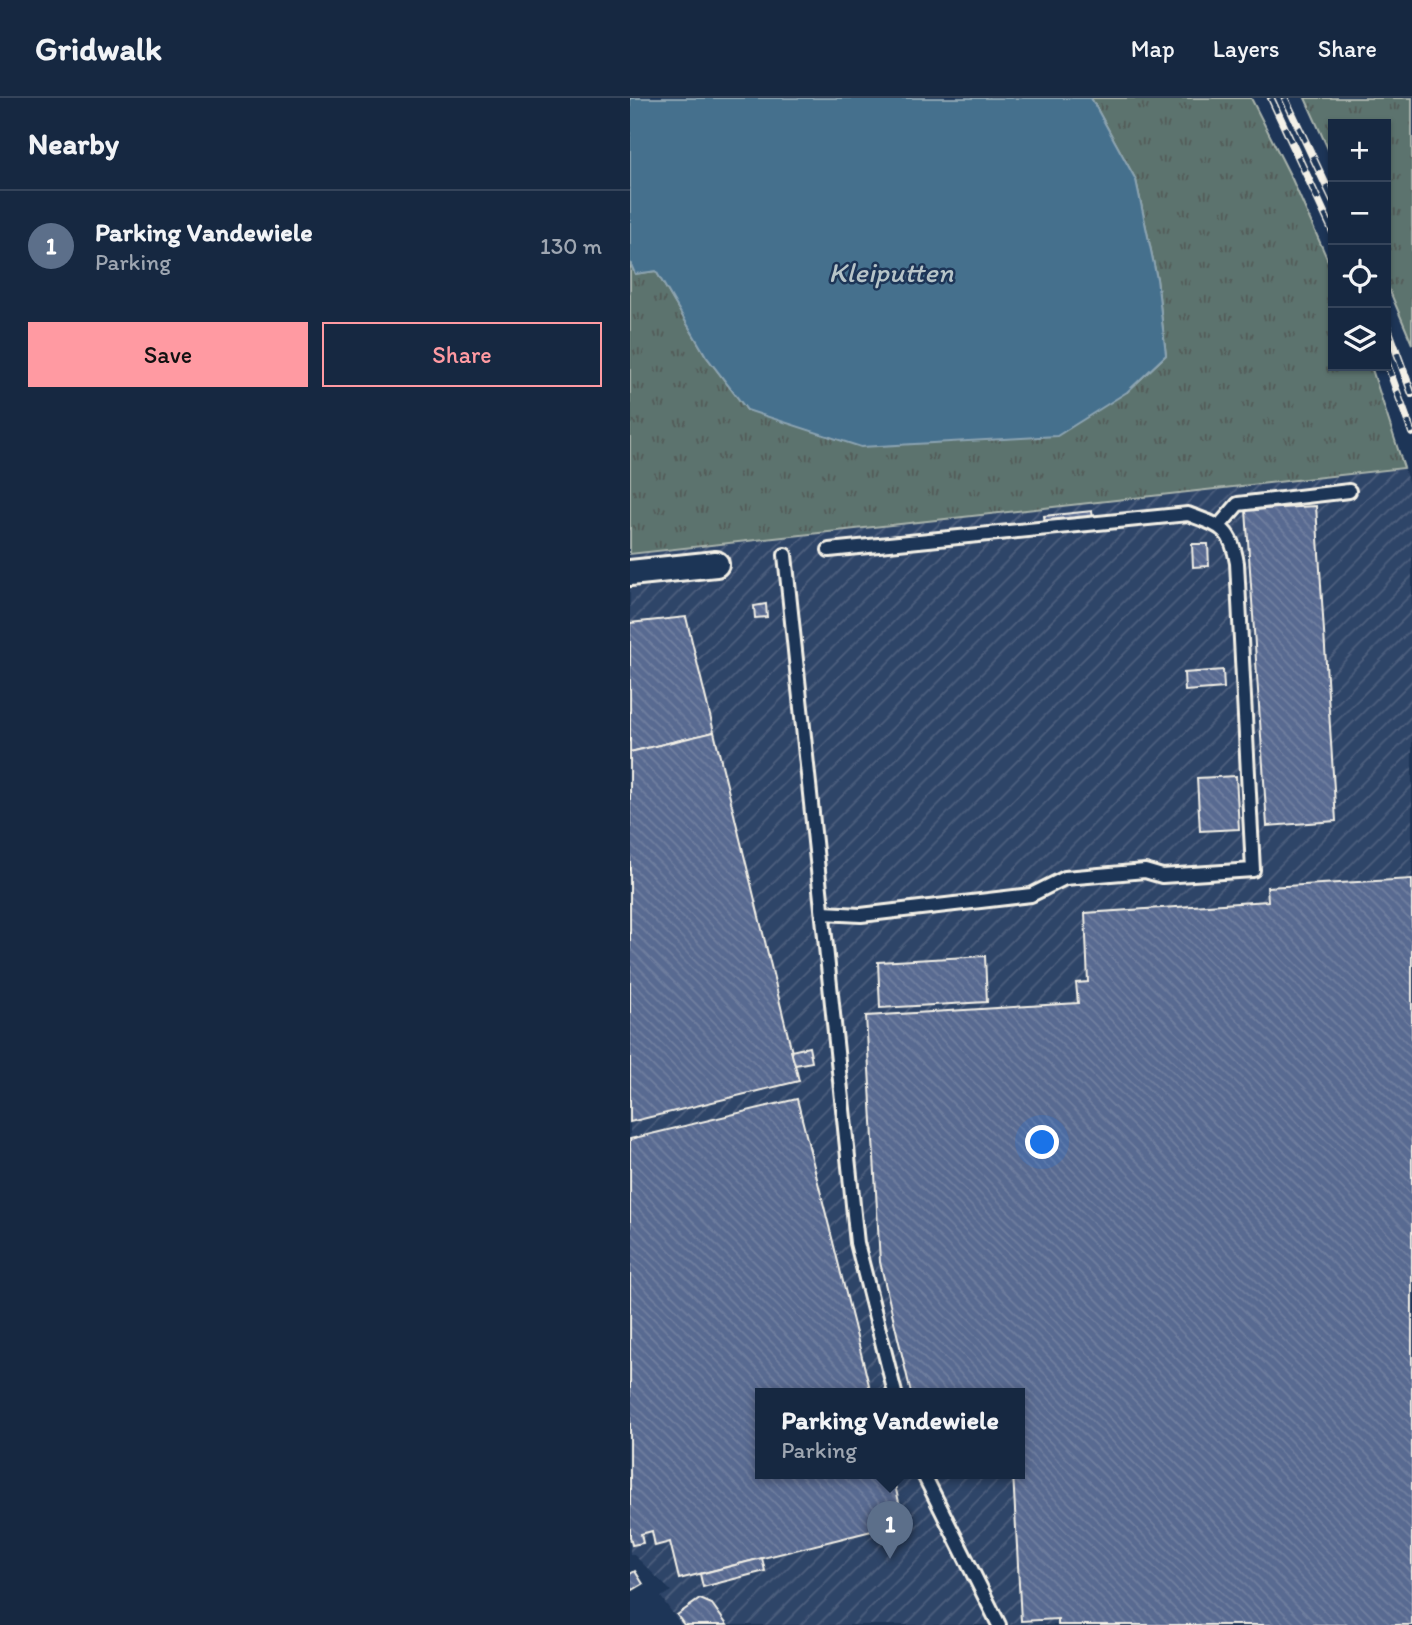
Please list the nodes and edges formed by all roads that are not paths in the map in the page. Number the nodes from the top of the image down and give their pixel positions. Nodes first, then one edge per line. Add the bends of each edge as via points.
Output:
1 (1349, 491) dead end
2 (1219, 526) junction
3 (829, 550) dead end
4 (785, 555) dead end
5 (716, 564) dead end
6 (630, 573) edge
7 (823, 913) junction
8 (894, 1388) edge
9 (926, 1479) edge
10 (999, 1625) edge

1 - 2 lane via 1238,504
2 - 3 lane via 1188,514
2 - 7 lane via 1233,541 1237,563 1254,870 1162,876 1145,871 1065,878 1031,895 861,915
4 - 7 lane
5 - 6 street
7 - 8 lane via 857,1243
9 - 10 lane

